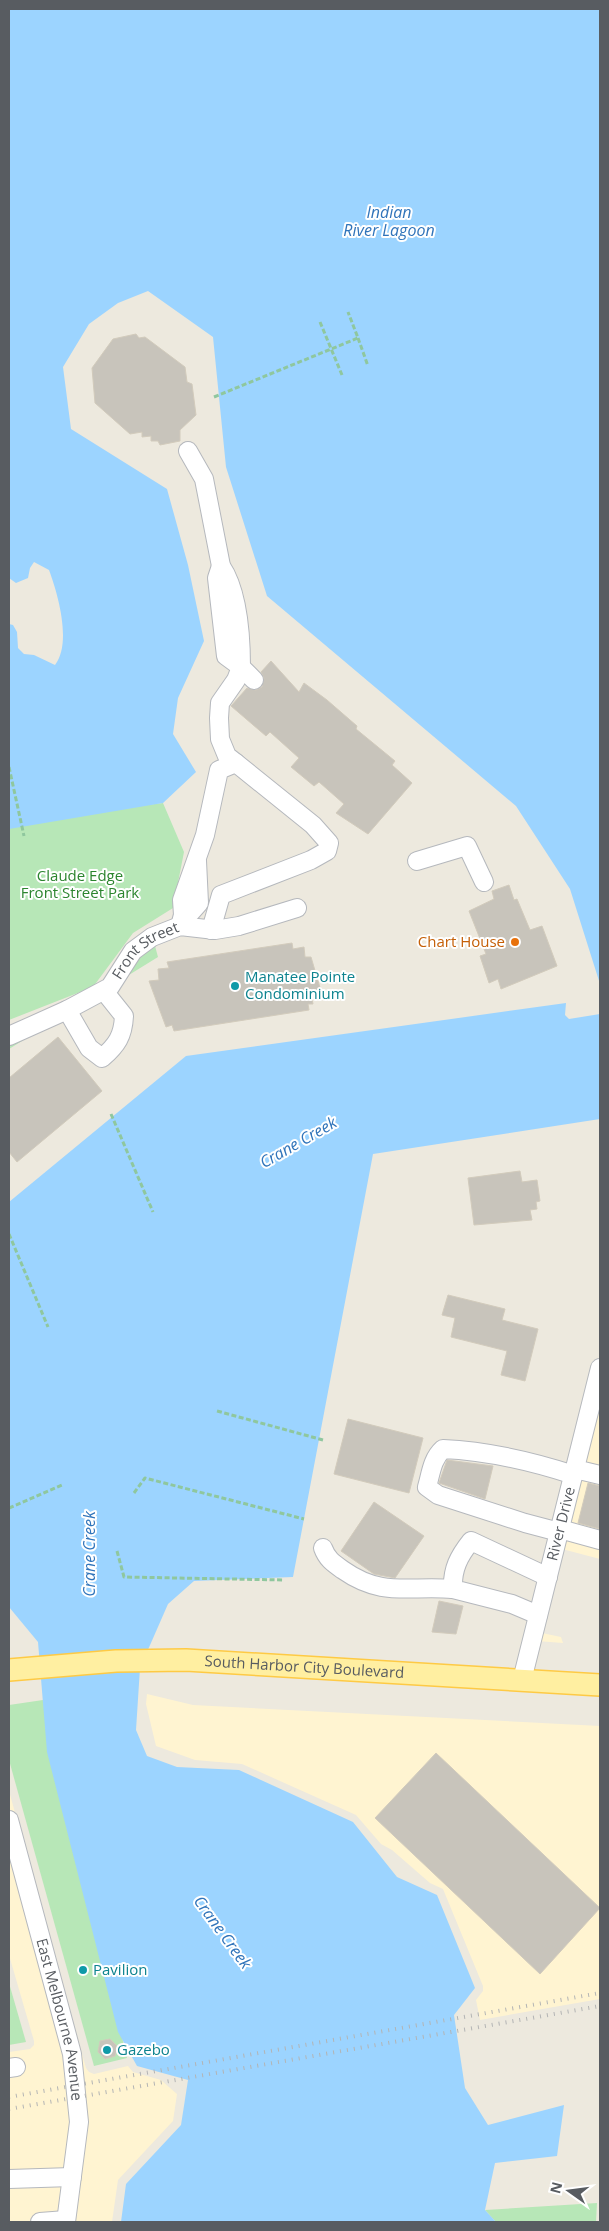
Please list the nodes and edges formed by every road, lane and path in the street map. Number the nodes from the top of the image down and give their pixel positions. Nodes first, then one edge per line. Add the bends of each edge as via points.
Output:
1 (348, 312) dead end
2 (320, 322) dead end
3 (358, 338) junction
4 (332, 349) junction
5 (368, 366) dead end
6 (342, 375) dead end
7 (214, 397) dead end
8 (188, 451) dead end
9 (241, 667) junction
10 (254, 680) dead end
11 (220, 739) junction
12 (236, 763) junction
13 (9, 767) edge
14 (219, 770) junction
15 (24, 836) dead end
16 (417, 861) dead end
17 (484, 882) dead end
18 (297, 908) dead end
19 (181, 921) junction
20 (211, 930) junction
21 (104, 991) junction
22 (67, 1010) junction
23 (9, 1036) edge
24 (111, 1114) dead end
25 (153, 1212) dead end
26 (9, 1234) edge
27 (48, 1327) dead end
28 (600, 1368) edge
29 (217, 1412) dead end
30 (323, 1440) dead end
31 (574, 1472) junction
32 (600, 1475) edge
33 (62, 1485) dead end
34 (134, 1494) dead end
35 (9, 1508) edge
36 (304, 1519) dead end
37 (560, 1530) junction
38 (600, 1540) edge
39 (323, 1548) dead end
40 (117, 1552) dead end
41 (548, 1577) junction
42 (284, 1580) dead end
43 (453, 1589) junction
44 (538, 1615) junction
45 (9, 1670) edge
46 (522, 1680) junction
47 (600, 1684) edge
48 (9, 1820) edge
49 (72, 2176) junction
50 (9, 2179) edge
51 (66, 2221) edge
52 (40, 2222) edge

1 - 3 path
2 - 4 path
3 - 4 path
3 - 5 path
4 - 6 path
4 - 7 path
8 - 9 street via 204,479 221,566 228,576 233,596
9 - 10 street
9 - 11 street via 220,703
11 - 12 street via 227,756
11 - 14 street
12 - 14 street
12 - 20 street via 313,825 329,843 327,851 311,860 221,895
13 - 15 path
14 - 19 street via 196,860 182,900
16 - 17 street via 467,846
18 - 20 street, Front Street via 239,926
19 - 20 street, Front Street
19 - 21 street, Front Street via 132,951
21 - 22 street, Front Street
21 - 22 street via 124,1016 123,1030 116,1046 102,1058 89,1048
22 - 23 street, Front Street
24 - 25 path
26 - 27 path
28 - 31 street, River Drive
29 - 30 path
31 - 32 street
31 - 37 street, River Drive
31 - 37 street via 477,1450 443,1449 433,1465 428,1487 438,1495 525,1523
33 - 35 path
34 - 36 path via 144,1478
37 - 38 street
37 - 41 street, River Drive
39 - 43 street via 328,1559 353,1577 375,1587
40 - 42 path via 124,1577
41 - 43 street via 471,1541 458,1556 452,1576
41 - 44 street, River Drive
43 - 44 street via 512,1604
44 - 46 street, River Drive
45 - 46 main road, South Harbor City Boulevard via 116,1661 186,1660
46 - 47 main road, South Harbor City Boulevard
48 - 49 street, East Melbourne Avenue via 72,2054 80,2122
49 - 50 street
49 - 51 street, East Melbourne Avenue
51 - 52 street

